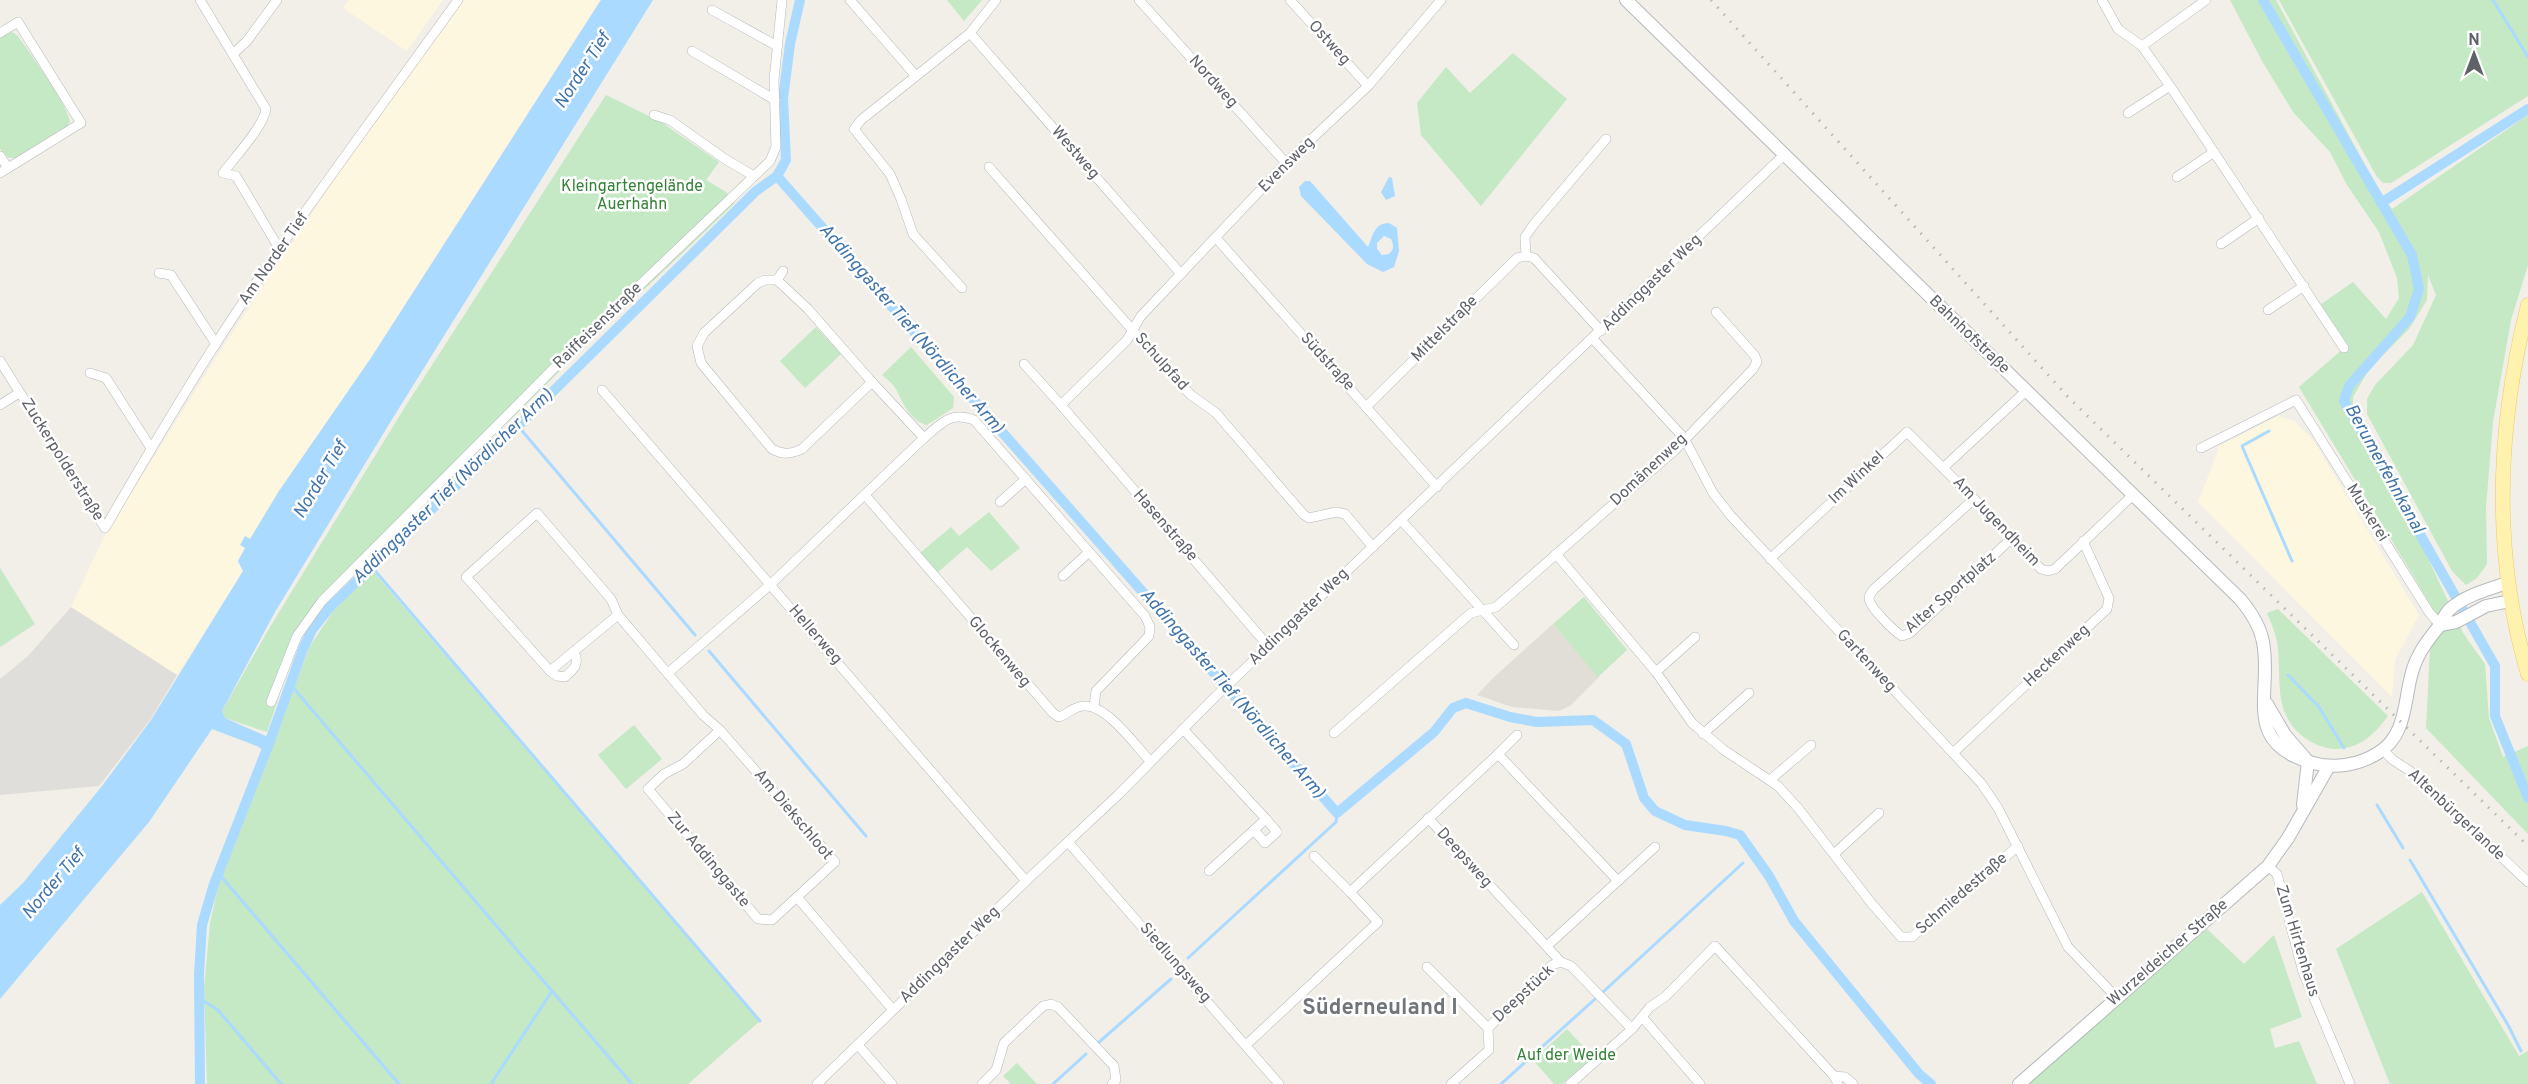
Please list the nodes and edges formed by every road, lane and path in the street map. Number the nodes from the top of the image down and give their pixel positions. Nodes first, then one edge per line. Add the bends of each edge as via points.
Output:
1 (200, 0) edge
2 (277, 0) edge
3 (458, 0) edge
4 (782, 0) edge
5 (850, 0) edge
6 (996, 0) edge
7 (1139, 0) edge
8 (1290, 0) edge
9 (1441, 0) edge
10 (1626, 0) edge
11 (2102, 0) edge
12 (2206, 0) edge
13 (712, 10) dead end
14 (0, 33) edge
15 (970, 33) junction
16 (777, 46) junction
17 (2142, 46) junction
18 (692, 51) dead end
19 (234, 53) junction
20 (916, 76) junction
21 (1368, 86) junction
22 (2170, 86) junction
23 (775, 100) junction
24 (2128, 113) dead end
25 (654, 115) dead end
26 (1606, 139) dead end
27 (2214, 152) junction
28 (1785, 154) junction
29 (0, 156) edge
30 (1286, 163) junction
31 (989, 167) dead end
32 (4, 170) edge
33 (754, 176) junction
34 (2177, 177) dead end
35 (2259, 218) junction
36 (1216, 238) junction
37 (2221, 244) dead end
38 (280, 250) junction
39 (1526, 256) junction
40 (783, 271) dead end
41 (159, 273) dead end
42 (1181, 274) junction
43 (777, 280) junction
44 (2304, 285) junction
45 (962, 288) dead end
46 (2528, 305) edge
47 (2268, 310) dead end
48 (1716, 312) dead end
49 (1134, 330) junction
50 (1601, 331) junction
51 (1593, 339) junction
52 (216, 344) junction
53 (2344, 348) dead end
54 (0, 361) edge
55 (1024, 364) dead end
56 (90, 374) dead end
57 (872, 382) junction
58 (603, 390) dead end
59 (2026, 391) junction
60 (20, 393) junction
61 (0, 405) edge
62 (1062, 405) junction
63 (1366, 407) junction
64 (924, 438) junction
65 (1684, 438) junction
66 (151, 448) junction
67 (2201, 448) dead end
68 (1943, 468) junction
69 (1026, 479) junction
70 (1437, 487) junction
71 (2134, 494) junction
72 (865, 495) junction
73 (1974, 498) junction
74 (1000, 502) dead end
75 (1401, 520) junction
76 (105, 528) joint
77 (2012, 538) junction
78 (2083, 541) junction
79 (1373, 547) junction
80 (1089, 552) junction
81 (1556, 554) junction
82 (1770, 559) junction
83 (1063, 576) dead end
84 (2507, 583) junction
85 (771, 584) junction
86 (2510, 601) junction
87 (1484, 611) junction
88 (618, 615) junction
89 (2440, 625) junction
90 (1695, 637) dead end
91 (1514, 645) dead end
92 (1269, 647) junction
93 (1656, 672) junction
94 (668, 674) junction
95 (2528, 674) edge
96 (1749, 693) dead end
97 (271, 702) dead end
98 (1094, 706) junction
99 (717, 726) junction
100 (1183, 729) junction
101 (1334, 733) dead end
102 (1703, 734) junction
103 (1517, 735) dead end
104 (1811, 745) dead end
105 (2383, 750) junction
106 (1953, 753) junction
107 (1498, 754) junction
108 (1150, 761) junction
109 (2308, 761) junction
110 (2329, 766) junction
111 (1770, 780) junction
112 (2303, 811) junction
113 (1879, 813) dead end
114 (1428, 818) junction
115 (1266, 819) junction
116 (1254, 830) junction
117 (1068, 842) junction
118 (2018, 846) junction
119 (1655, 847) dead end
120 (1834, 854) junction
121 (1314, 856) dead end
122 (2268, 866) junction
123 (1209, 871) dead end
124 (1026, 881) junction
125 (1618, 881) junction
126 (2528, 882) edge
127 (1350, 892) junction
128 (797, 897) junction
129 (1500, 898) joint
130 (1547, 946) junction
131 (1561, 962) junction
132 (1427, 967) dead end
133 (2117, 998) junction
134 (893, 1010) junction
135 (1643, 1018) junction
136 (1488, 1028) junction
137 (1632, 1029) junction
138 (858, 1045) junction
139 (1246, 1045) junction
140 (1836, 1080) edge
141 (817, 1084) edge
142 (892, 1084) edge
143 (982, 1084) edge
144 (1112, 1084) edge
145 (1280, 1084) edge
146 (1451, 1084) edge
147 (1570, 1084) edge
148 (1700, 1084) edge
149 (1826, 1084) edge
150 (1853, 1084) edge
151 (2019, 1084) edge
152 (2350, 1084) edge

1 - 19 street
2 - 19 street
3 - 38 street, Am Norder Tief
4 - 16 street, Raiffeisenstraße
5 - 20 street
6 - 15 street
7 - 30 street, Nordweg
8 - 21 street, Ostweg
9 - 21 street, Evensweg
10 - 28 main road, Bahnhofstraße
11 - 17 street via 2118,29
12 - 17 street
13 - 16 street
14 - 32 street via 18,22 81,123
15 - 20 street
15 - 42 street, Westweg
16 - 23 street, Raiffeisenstraße
17 - 22 street
18 - 23 street
19 - 38 street via 266,109 223,173 236,176
20 - 45 street via 854,129 890,174 913,234
21 - 30 street, Evensweg
22 - 24 street
22 - 27 street
23 - 33 street, Raiffeisenstraße via 776,147 770,161
25 - 33 street via 670,120
26 - 39 street via 1525,237
27 - 34 street
27 - 35 street
28 - 50 street, Addinggaster Weg
28 - 59 main road, Bahnhofstraße
29 - 32 street
30 - 36 street, Evensweg
31 - 49 street, Schulpfad
33 - 97 street, Raiffeisenstraße via 580,342 322,601 297,636
35 - 37 street
35 - 44 street
36 - 42 street, Evensweg
36 - 63 street, Südstraße
38 - 52 street, Am Norder Tief
39 - 50 street via 1534,258
39 - 63 street, Mittelstraße via 1517,258
40 - 43 street
41 - 52 street via 171,275
42 - 49 street, Evensweg via 1141,316
43 - 57 street
43 - 57 street via 758,283 704,333 697,346 701,363 772,449 792,453 802,449
44 - 47 street
44 - 53 street
46 - 84 main road via 2505,443 2502,505
48 - 65 street, Domänenweg via 1757,362
49 - 62 street
49 - 79 street, Schulpfad via 1191,395 1216,413 1304,515 1309,518 1345,514
50 - 51 street, Addinggaster Weg
51 - 65 street, Gartenweg
51 - 70 street, Addinggaster Weg
52 - 66 street, Am Norder Tief
54 - 60 street, Zuckerpolderstraße
55 - 62 street, Hasenstraße
56 - 66 street via 106,378
57 - 64 street
58 - 85 street, Hellerweg
59 - 68 street, Am Jugendheim
59 - 71 main road, Bahnhofstraße
60 - 61 street
60 - 76 street, Zuckerpolderstraße
62 - 92 street, Hasenstraße
63 - 70 street, Südstraße
64 - 69 street via 949,418 962,416 974,420
64 - 72 street
65 - 81 street, Domänenweg
65 - 82 street, Gartenweg via 1713,492
66 - 76 street, Am Norder Tief
67 - 89 street, Muskerei via 2296,400 2428,612
68 - 73 street, Am Jugendheim
68 - 82 street, Im Winkel via 1907,432
69 - 74 street
69 - 80 street
70 - 75 street, Addinggaster Weg
71 - 78 street, Am Jugendheim
71 - 109 main road, Bahnhofstraße via 2248,609 2264,643 2266,726 2275,742
72 - 85 street
72 - 98 street, Glockenweg via 1053,713 1059,717 1077,707
73 - 77 street, Am Jugendheim
73 - 77 street, Alter Sportplatz via 1869,595 1882,618 1902,636 1910,633
75 - 79 street, Addinggaster Weg
75 - 87 street
77 - 78 street, Am Jugendheim via 2041,569 2048,571 2055,569
78 - 106 street, Heckenweg via 2109,598 2107,609
79 - 92 street, Addinggaster Weg
80 - 83 street
80 - 98 street via 1145,616 1150,627 1149,636 1096,691
81 - 87 street, Domänenweg via 1496,607
81 - 93 street, Schmiedestraße
82 - 106 street, Gartenweg
84 - 86 main road
84 - 89 main road via 2449,610
85 - 94 street
85 - 124 street, Hellerweg
86 - 89 main road
86 - 95 main road
87 - 91 street
87 - 101 street, Domänenweg via 1471,613
88 - 88 street, Am Diekschloot via 611,599 537,513 466,577 550,671
88 - 94 street, Am Diekschloot
89 - 105 main road via 2416,658 2401,723
90 - 93 street
92 - 100 street, Addinggaster Weg
93 - 102 street, Schmiedestraße
94 - 99 street, Am Diekschloot
96 - 102 street
98 - 108 street
99 - 128 street, Am Diekschloot via 835,862
99 - 128 street, Zur Addinggaste via 683,765 664,774 648,789 758,919 772,920
100 - 108 street, Addinggaster Weg
100 - 115 street
102 - 111 street, Schmiedestraße
103 - 107 street, Deepsweg
104 - 111 street
105 - 110 main road via 2357,763
105 - 126 street, Altenbürgerlande
106 - 118 street, Gartenweg via 1981,783
107 - 114 street, Deepsweg
107 - 125 street
108 - 117 street, Addinggaster Weg
109 - 110 main road, Bahnhofstraße
109 - 112 main road, Wurzeldeicher Straße
110 - 112 main road, Wurzeldeicher Straße
111 - 120 street, Schmiedestraße
112 - 122 main road, Wurzeldeicher Straße
113 - 120 street
114 - 127 street, Deepsweg
114 - 129 street, Deepsweg
115 - 116 street
115 - 116 street via 1277,832 1265,843
116 - 123 street
117 - 124 street, Addinggaster Weg
117 - 139 street, Siedlungsweg
118 - 120 street, Schmiedestraße via 1907,938 1872,904
118 - 133 street, Gartenweg via 2068,947
119 - 125 street, Deepstück
121 - 127 street
122 - 133 main road, Wurzeldeicher Straße
122 - 152 street, Zum Hirtenhaus via 2277,874 2303,972
124 - 134 street, Addinggaster Weg
125 - 130 street, Deepstück
127 - 139 street via 1378,922
128 - 134 street
129 - 130 street, Deepstück
130 - 131 street, Deepstück
131 - 136 street, Deepstück via 1552,965
131 - 137 street, Deepstück via 1571,966
132 - 136 street, Deepstück
133 - 151 main road, Wurzeldeicher Straße
134 - 138 street, Addinggaster Weg
135 - 137 street
135 - 140 street via 1715,946
135 - 148 street
136 - 146 street, Deepstück via 1489,1050
137 - 147 street
138 - 141 street, Addinggaster Weg
138 - 142 street
139 - 145 street, Siedlungsweg
140 - 149 street
140 - 150 street via 1845,1077
143 - 144 street via 996,1070 1004,1043 1043,1006 1051,1004 1114,1066 1116,1080

